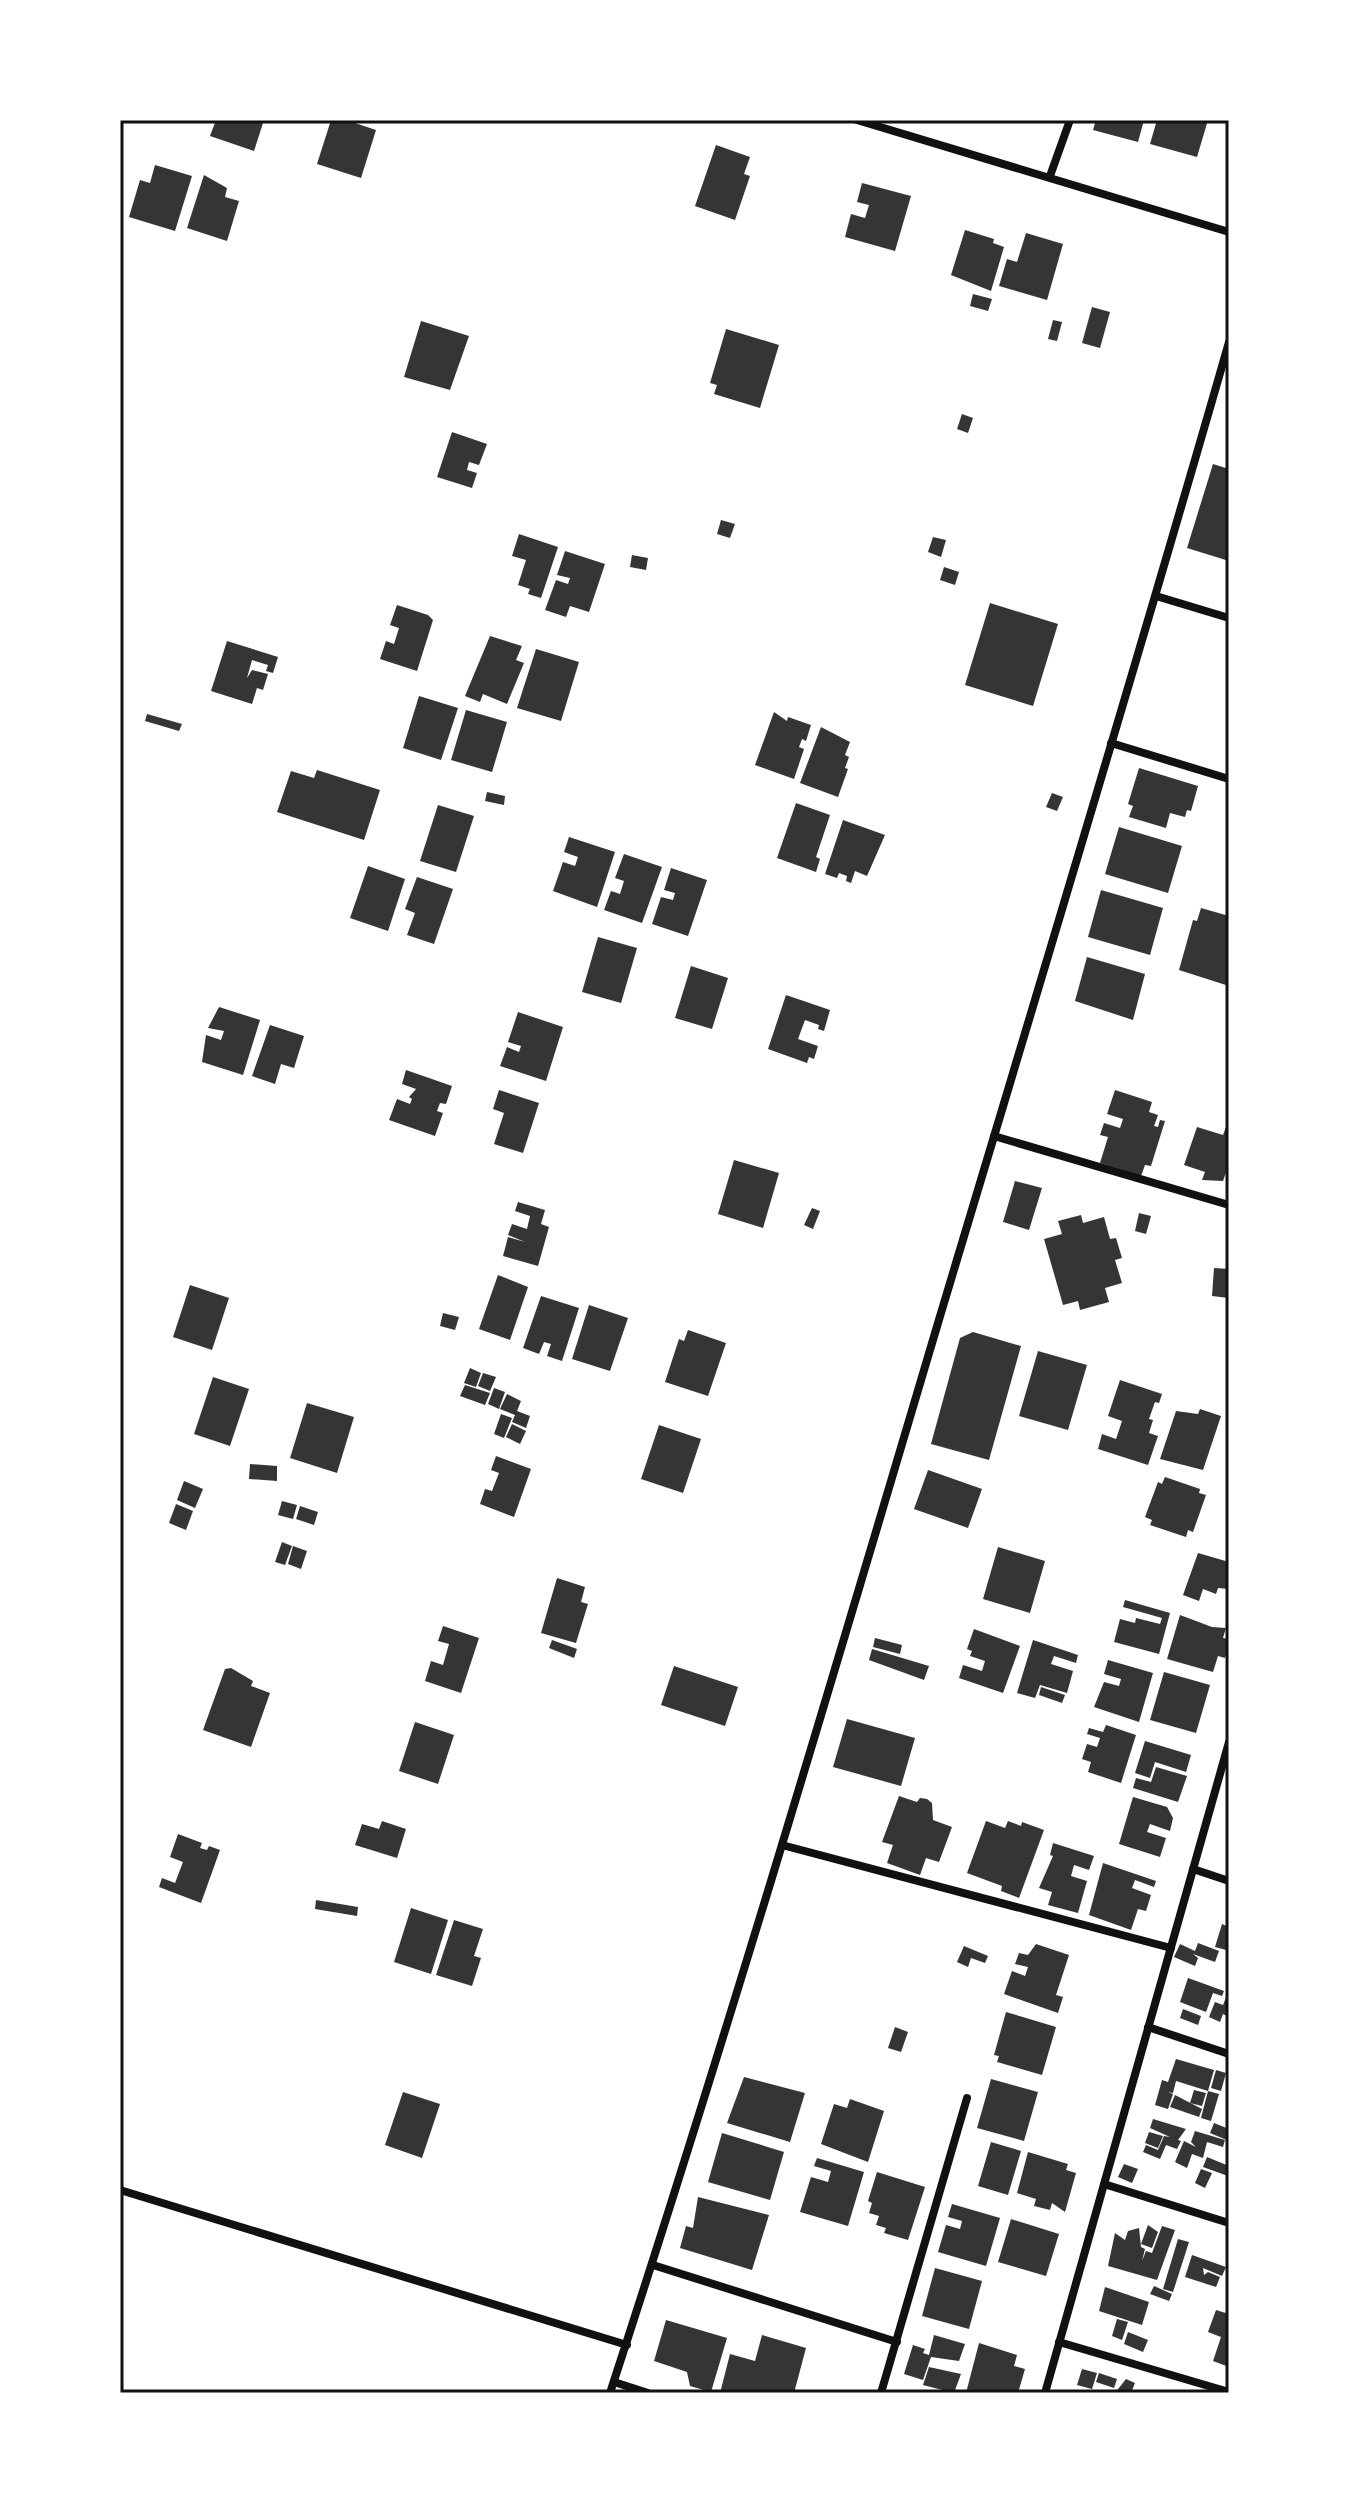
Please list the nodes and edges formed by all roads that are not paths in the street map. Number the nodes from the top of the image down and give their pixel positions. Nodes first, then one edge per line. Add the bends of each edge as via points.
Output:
1 (857, 120) edge
2 (1070, 120) edge
3 (1050, 176) junction
4 (1229, 232) edge
5 (1229, 342) edge
6 (1156, 596) junction
7 (1229, 618) edge
8 (1111, 743) junction
9 (1229, 779) edge
10 (994, 1136) junction
11 (1229, 1205) edge
12 (1229, 1742) edge
13 (782, 1845) junction
14 (1193, 1869) junction
15 (1229, 1881) edge
16 (1171, 1948) junction
17 (1148, 2027) junction
18 (1229, 2054) edge
19 (967, 2098) dead end
20 (1104, 2184) junction
21 (120, 2190) edge
22 (1229, 2223) edge
23 (653, 2265) junction
24 (897, 2342) junction
25 (1059, 2342) junction
26 (627, 2345) junction
27 (614, 2382) junction
28 (1229, 2392) edge
29 (610, 2393) edge
30 (648, 2393) edge
31 (881, 2393) edge
32 (1045, 2393) edge

1 - 3 street
2 - 3 street
3 - 4 street
5 - 6 street
6 - 7 street
6 - 8 street
8 - 9 street
8 - 10 street
10 - 11 street
10 - 13 street
12 - 14 street
13 - 16 street
13 - 23 street
14 - 15 street
14 - 16 street
16 - 17 street
17 - 18 street
17 - 20 street
19 - 24 street
20 - 22 street
20 - 25 street
21 - 26 street
23 - 24 street
23 - 26 street
24 - 31 street
25 - 28 street
25 - 32 street
26 - 27 street
27 - 29 street
27 - 30 street

